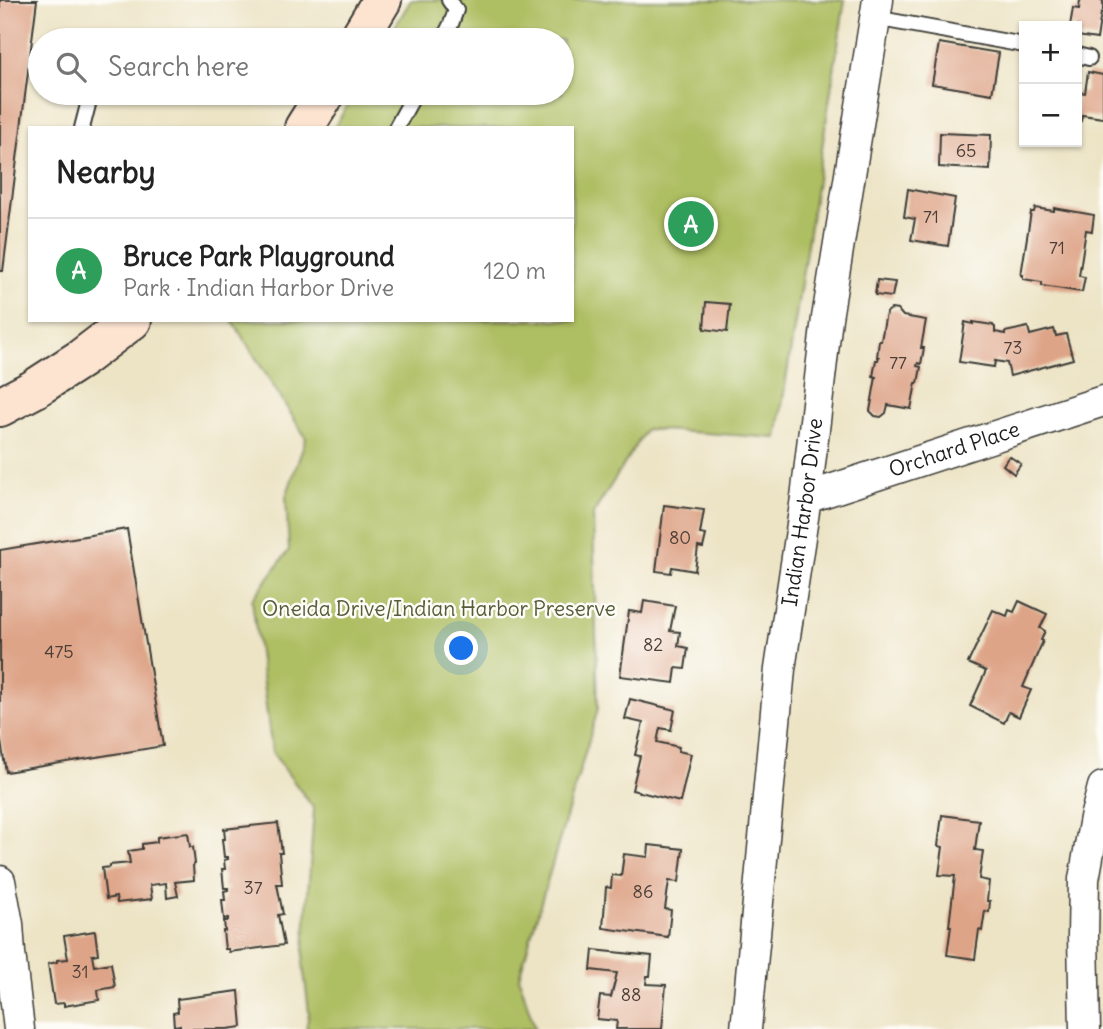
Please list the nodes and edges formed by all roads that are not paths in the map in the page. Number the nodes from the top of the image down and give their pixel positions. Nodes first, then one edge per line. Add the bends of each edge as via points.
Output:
1 (382, 0) edge
2 (449, 0) edge
3 (876, 9) edge
4 (365, 28) edge
5 (449, 28) edge
6 (1019, 44) edge
7 (88, 105) edge
8 (318, 105) edge
9 (408, 105) edge
10 (83, 126) edge
11 (304, 126) edge
12 (397, 126) edge
13 (129, 322) edge
14 (1103, 401) edge
15 (0, 407) edge
16 (806, 498) junction
17 (1103, 788) edge
18 (0, 881) edge
19 (19, 1029) edge
20 (746, 1029) edge
21 (1085, 1029) edge

1 - 4 main road
2 - 5 lane via 456,10
3 - 6 lane
3 - 16 street, Indian Harbor Drive via 827,318
7 - 10 lane
8 - 11 main road
9 - 12 lane
13 - 15 main road via 82,359
14 - 16 street, Orchard Place
16 - 20 street, Indian Harbor Drive via 780,669
17 - 21 street via 1084,879
18 - 19 street

